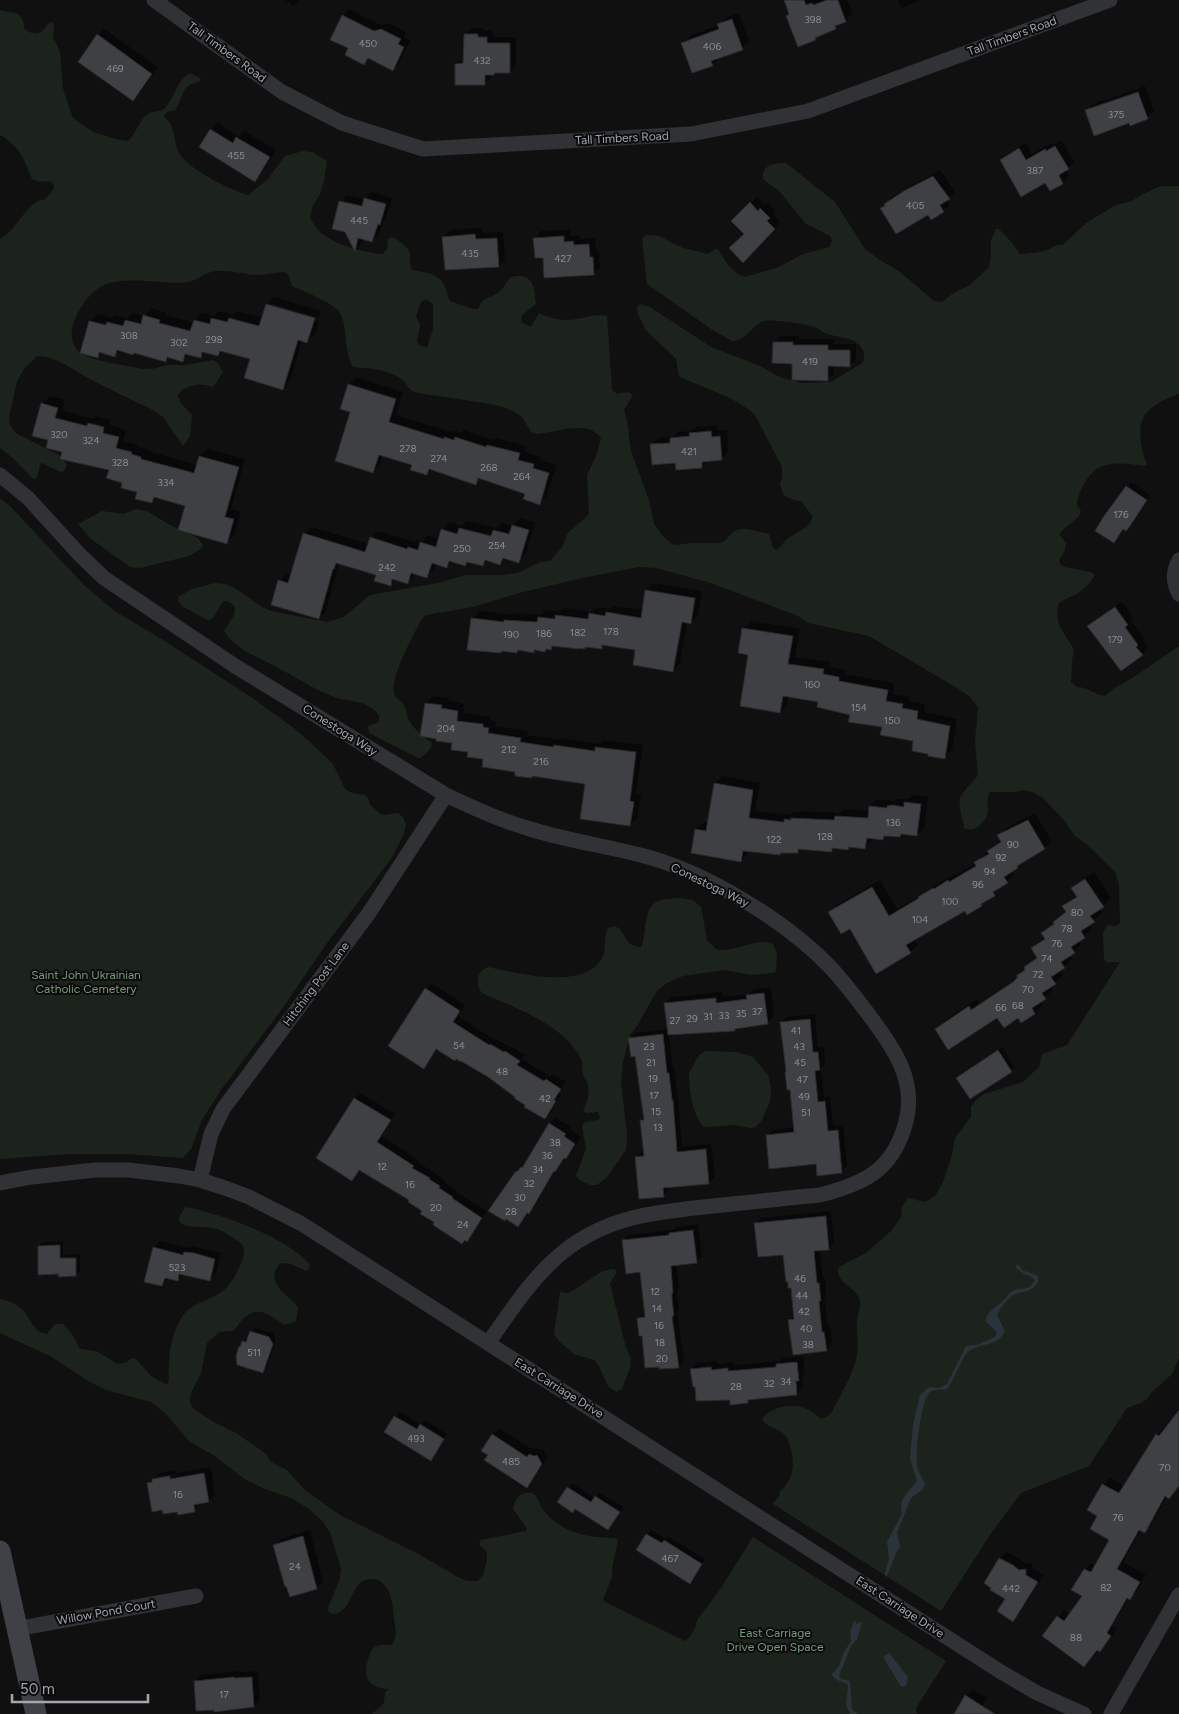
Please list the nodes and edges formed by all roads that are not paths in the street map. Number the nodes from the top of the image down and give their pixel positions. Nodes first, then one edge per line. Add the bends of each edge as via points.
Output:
1 (154, 0) edge
2 (1110, 0) edge
3 (0, 475) edge
4 (1179, 560) edge
5 (1179, 594) edge
6 (446, 795) junction
7 (200, 1180) junction
8 (0, 1182) edge
9 (488, 1343) junction
10 (0, 1551) edge
11 (1179, 1595) edge
12 (196, 1596) dead end
13 (16, 1628) junction
14 (36, 1714) edge
15 (1084, 1714) edge
16 (1111, 1714) edge

1 - 2 street, Tall Timbers Road via 282,92 342,123 423,149 691,134 808,111
3 - 6 street, Conestoga Way via 28,498 104,578 236,666
4 - 5 street via 1174,572
6 - 7 street, Hitching Post Lane via 369,913 223,1109 211,1134
6 - 9 street, Conestoga Way via 527,829 650,857 743,899 814,952 846,987 878,1026 898,1059 907,1080 909,1097 905,1127 894,1150 884,1165 868,1179 820,1195 649,1213 620,1221 570,1248 539,1275
7 - 8 street, East Carriage Drive via 129,1170 95,1170
7 - 9 street, East Carriage Drive via 249,1197 302,1224
9 - 15 street, East Carriage Drive via 1001,1672
10 - 13 street
11 - 16 street
12 - 13 street, Willow Pond Court
13 - 14 street

